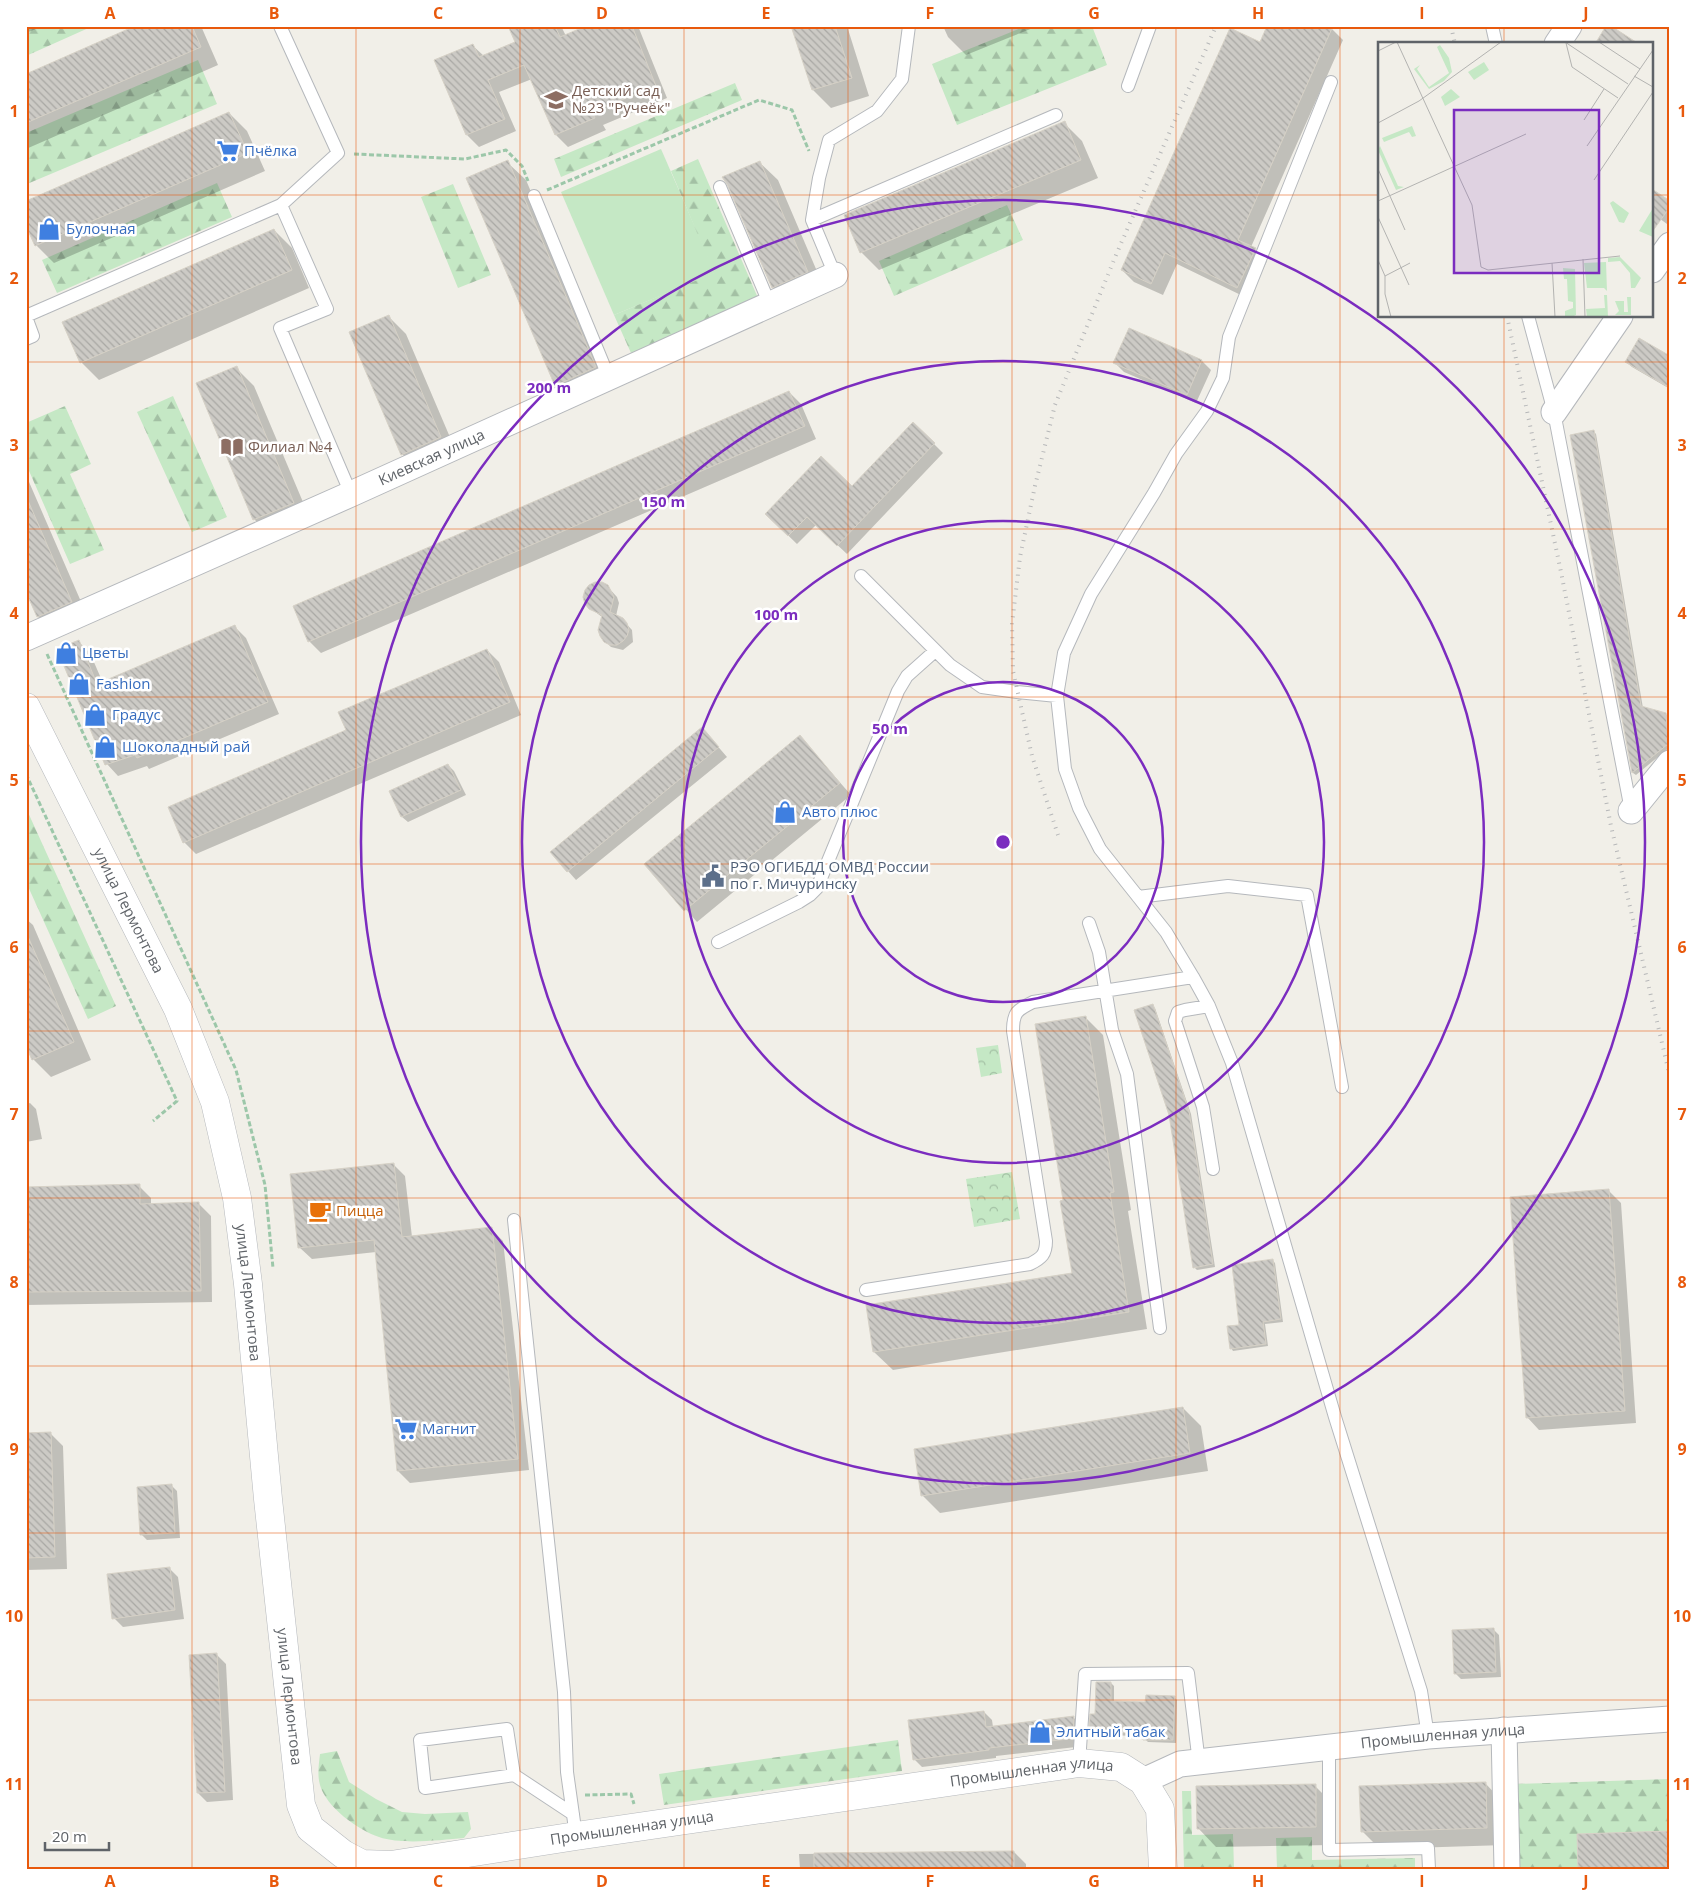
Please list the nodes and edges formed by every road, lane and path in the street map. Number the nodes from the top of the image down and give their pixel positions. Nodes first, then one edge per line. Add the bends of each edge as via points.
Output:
1 (280, 26) edge
2 (909, 26) edge
3 (1150, 26) edge
4 (1492, 26) edge
5 (1569, 26) edge
6 (1496, 42) edge
7 (1558, 42) edge
8 (1331, 82) dead end
9 (1128, 86) dead end
10 (1056, 115) dead end
11 (338, 153) junction
12 (819, 178) junction
13 (720, 187) dead end
14 (534, 196) junction
15 (281, 205) junction
16 (812, 220) junction
17 (1670, 245) edge
18 (1654, 267) edge
19 (835, 275) joint
20 (770, 305) junction
21 (26, 317) edge
22 (1529, 318) edge
23 (1619, 318) edge
24 (26, 339) edge
25 (609, 378) junction
26 (1554, 412) junction
27 (351, 494) junction
28 (861, 576) dead end
29 (26, 638) edge
30 (936, 651) junction
31 (1057, 696) junction
32 (26, 707) edge
33 (1670, 763) edge
34 (26, 774) edge
35 (1631, 811) joint
36 (1138, 897) junction
37 (1089, 923) dead end
38 (718, 942) dead end
39 (1193, 977) junction
40 (1106, 991) junction
41 (1209, 1006) junction
42 (1342, 1087) dead end
43 (153, 1121) dead end
44 (1212, 1169) dead end
45 (514, 1220) dead end
46 (866, 1290) dead end
47 (1160, 1328) dead end
48 (1670, 1719) edge
49 (1504, 1730) junction
50 (1428, 1736) junction
51 (1329, 1748) junction
52 (1079, 1763) junction
53 (1199, 1763) junction
54 (514, 1775) junction
55 (1143, 1781) junction
56 (574, 1825) junction
57 (391, 1865) joint
58 (1163, 1869) edge
59 (1429, 1869) edge
60 (1507, 1869) edge

1 - 11 lane
2 - 12 lane via 902,79 877,111 829,140
3 - 9 lane
4 - 6 lane
5 - 7 street
8 - 31 lane via 1229,337 1223,378 1207,412 1176,454 1090,594 1064,653
10 - 16 lane
11 - 14 path via 465,159 506,150 522,166
11 - 15 lane
12 - 14 path via 792,110 759,100
12 - 16 lane
13 - 20 lane
14 - 25 lane
15 - 21 lane
15 - 27 lane via 327,309 280,328
16 - 19 lane
17 - 18 street
19 - 20 street, Киевская улица
20 - 25 street, Киевская улица
21 - 24 lane via 33,336
22 - 26 lane
23 - 26 street
25 - 27 street, Киевская улица
26 - 35 lane
27 - 29 street, Киевская улица
28 - 30 lane
30 - 31 lane via 982,687
30 - 38 lane via 906,676 898,691 817,888 799,902
31 - 36 lane via 1065,769 1079,808 1100,849
32 - 57 street, улица Лермонтова via 178,1009 215,1102 236,1198 248,1284 301,1805 310,1828 342,1854 362,1864
33 - 35 street
34 - 43 path via 177,1101
36 - 39 lane via 1166,932
36 - 42 lane via 1228,886 1307,895
37 - 40 lane via 1099,952
39 - 40 lane
39 - 41 lane
40 - 46 lane via 1033,1002 1019,1010 1013,1019 1046,1240 1046,1251 1041,1259 1030,1264
40 - 47 lane via 1112,1030 1127,1074
41 - 44 lane via 1178,1012 1174,1021 1203,1107
41 - 50 lane via 1232,1063 1335,1417 1421,1691
45 - 56 lane via 564,1692 567,1772
48 - 49 street, Промышленная улица
49 - 50 street, Промышленная улица
49 - 60 street
50 - 51 street, Промышленная улица
51 - 53 street, Промышленная улица
51 - 59 lane via 1329,1850 1428,1848
52 - 53 lane via 1085,1674 1188,1673
52 - 55 street, Промышленная улица via 1121,1767
52 - 56 street, Промышленная улица
53 - 55 street, Промышленная улица via 1180,1764
54 - 54 lane via 507,1729 420,1740 425,1788
54 - 56 lane
55 - 58 street via 1160,1809
56 - 57 street, Промышленная улица

